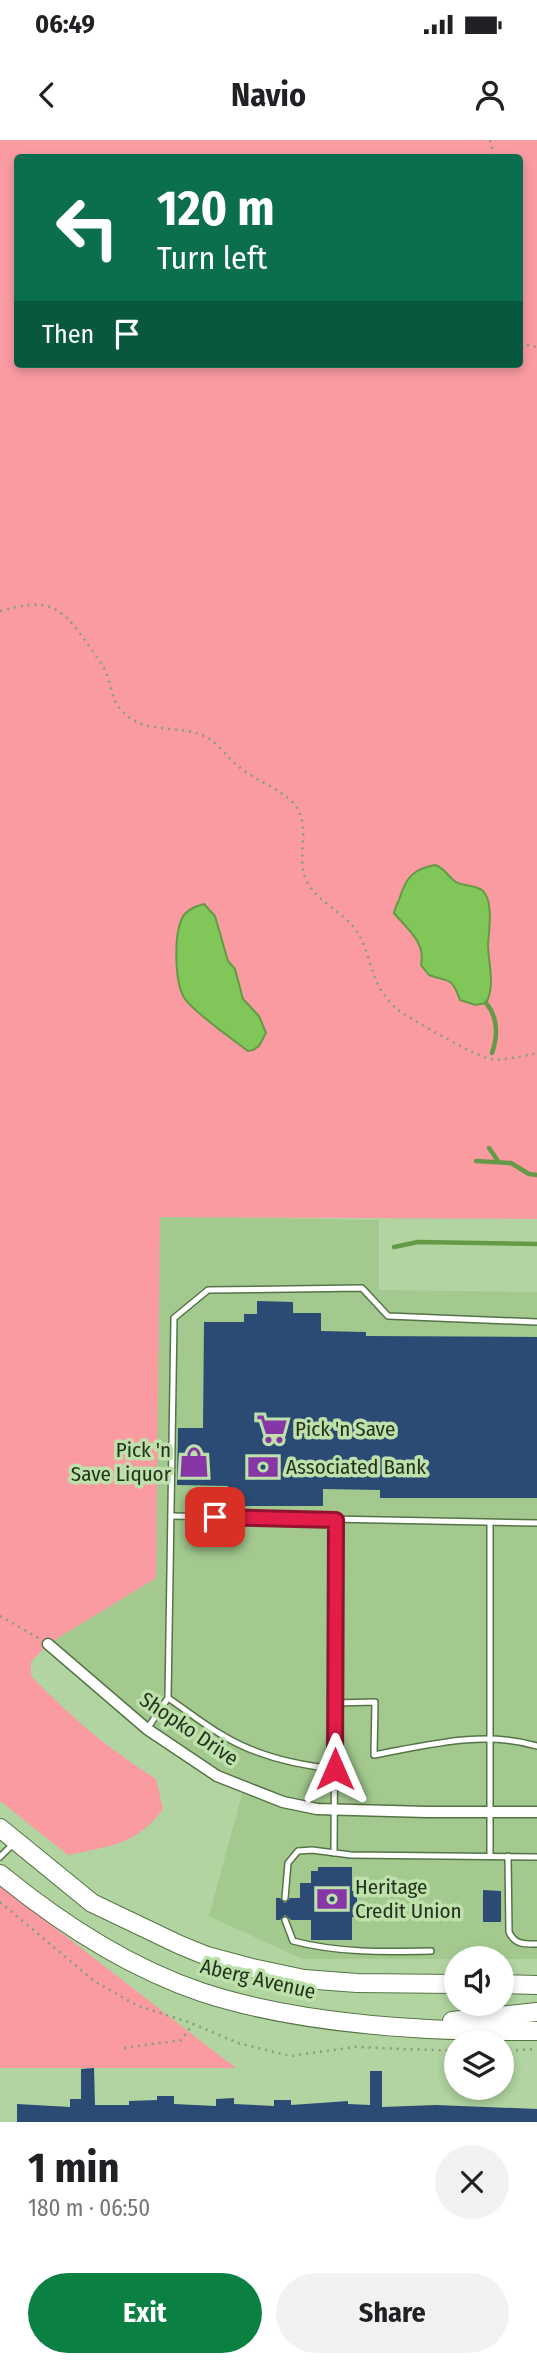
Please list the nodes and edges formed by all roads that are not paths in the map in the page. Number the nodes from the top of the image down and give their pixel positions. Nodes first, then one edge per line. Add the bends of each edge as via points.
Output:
1 (537, 1322) edge
2 (171, 1516) junction
3 (336, 1520) junction
4 (491, 1523) junction
5 (537, 1523) edge
6 (48, 1644) road end
7 (169, 1698) junction
8 (335, 1703) junction
9 (147, 1728) junction
10 (489, 1738) junction
11 (537, 1746) edge
12 (335, 1769) junction
13 (335, 1810) junction
14 (489, 1812) junction
15 (537, 1812) edge
16 (0, 1828) edge
17 (16, 1841) junction
18 (334, 1853) junction
19 (490, 1856) junction
20 (508, 1856) junction
21 (0, 1857) edge
22 (537, 1857) edge
23 (0, 1874) edge
24 (285, 1898) dead end
25 (285, 1920) dead end
26 (537, 1944) edge
27 (431, 1951) dead end
28 (444, 1984) edge
29 (514, 1984) edge
30 (537, 1985) edge
31 (537, 2012) edge
32 (414, 2027) junction
33 (537, 2031) edge

1 - 2 lane via 388,1316 362,1288 208,1290 174,1318
2 - 3 lane
2 - 7 lane
3 - 4 lane
3 - 8 lane
4 - 5 lane
4 - 10 lane
6 - 9 street, Shopko Drive
7 - 9 lane
7 - 12 lane via 223,1736 261,1753 297,1765
8 - 10 lane via 375,1702 374,1755
8 - 12 lane
9 - 13 street, Shopko Drive via 217,1776 283,1802
10 - 11 lane
10 - 14 lane
12 - 13 lane
13 - 14 street, Shopko Drive
13 - 18 lane
14 - 15 street, Shopko Drive
14 - 19 lane
16 - 17 main road, Aberg Avenue
17 - 21 lane
17 - 28 main road, Aberg Avenue via 92,1903 207,1956 304,1979
18 - 19 lane
18 - 24 lane via 298,1851 288,1863
19 - 20 lane
20 - 22 lane
20 - 26 lane via 509,1933 519,1943
23 - 32 main road, Aberg Avenue via 80,1933 198,1991 288,2014
25 - 27 lane via 293,1941 312,1946
29 - 30 main road
31 - 32 main road
32 - 33 main road, Aberg Avenue

